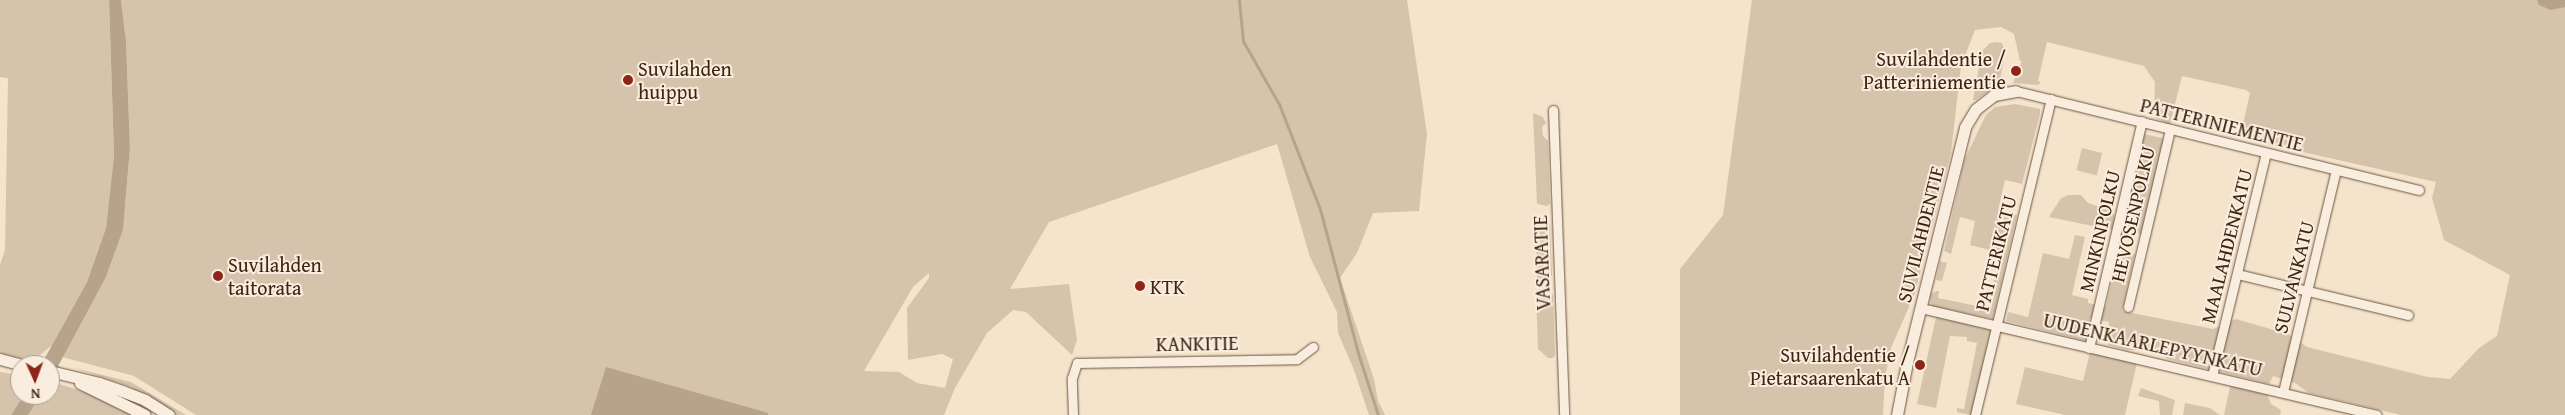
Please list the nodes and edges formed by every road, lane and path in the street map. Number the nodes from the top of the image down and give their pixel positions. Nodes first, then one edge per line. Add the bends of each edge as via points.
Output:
1 (2016, 91) joint
2 (2051, 99) junction
3 (1553, 110) dead end
4 (2142, 121) junction
5 (2170, 129) junction
6 (2266, 154) junction
7 (2336, 170) junction
8 (2419, 190) dead end
9 (2237, 274) junction
10 (2308, 290) junction
11 (2128, 307) dead end
12 (1920, 308) junction
13 (2408, 315) dead end
14 (1996, 326) junction
15 (1313, 347) dead end
16 (2089, 348) junction
17 (62, 374) joint
18 (2212, 376) junction
19 (2283, 392) junction
20 (145, 415) edge
21 (169, 415) edge
22 (1074, 415) edge
23 (1564, 415) edge
24 (1897, 415) edge
25 (1975, 415) edge
26 (2377, 415) edge

1 - 2 street, PATTERINIEMENTIE
1 - 12 street, SUVILAHDENTIE via 1994,95 1976,109 1965,127
2 - 4 street, PATTERINIEMENTIE
2 - 14 street, PATTERIKATU
3 - 23 street, VASARATIE
4 - 5 street, PATTERINIEMENTIE
4 - 16 street, MINKINPOLKU
5 - 6 street, PATTERINIEMENTIE
5 - 11 street, HEVOSENPOLKU
6 - 7 street, PATTERINIEMENTIE
6 - 9 street, MAALAHDENKATU
7 - 8 street, PATTERINIEMENTIE
7 - 10 street, SULVANKATU
9 - 10 street
9 - 18 street, MAALAHDENKATU
10 - 13 street
10 - 19 street, SULVANKATU
12 - 14 street, UUDENKAARLEPYYNKATU
12 - 24 street, SUVILAHDENTIE
14 - 16 street, UUDENKAARLEPYYNKATU
14 - 25 street, PATTERIKATU
15 - 22 street, KANKITIE via 1297,358 1077,363 1072,378
16 - 18 street, UUDENKAARLEPYYNKATU
17 - 20 street
17 - 21 street via 122,391
18 - 19 street, UUDENKAARLEPYYNKATU
19 - 26 street, UUDENKAARLEPYYNKATU

